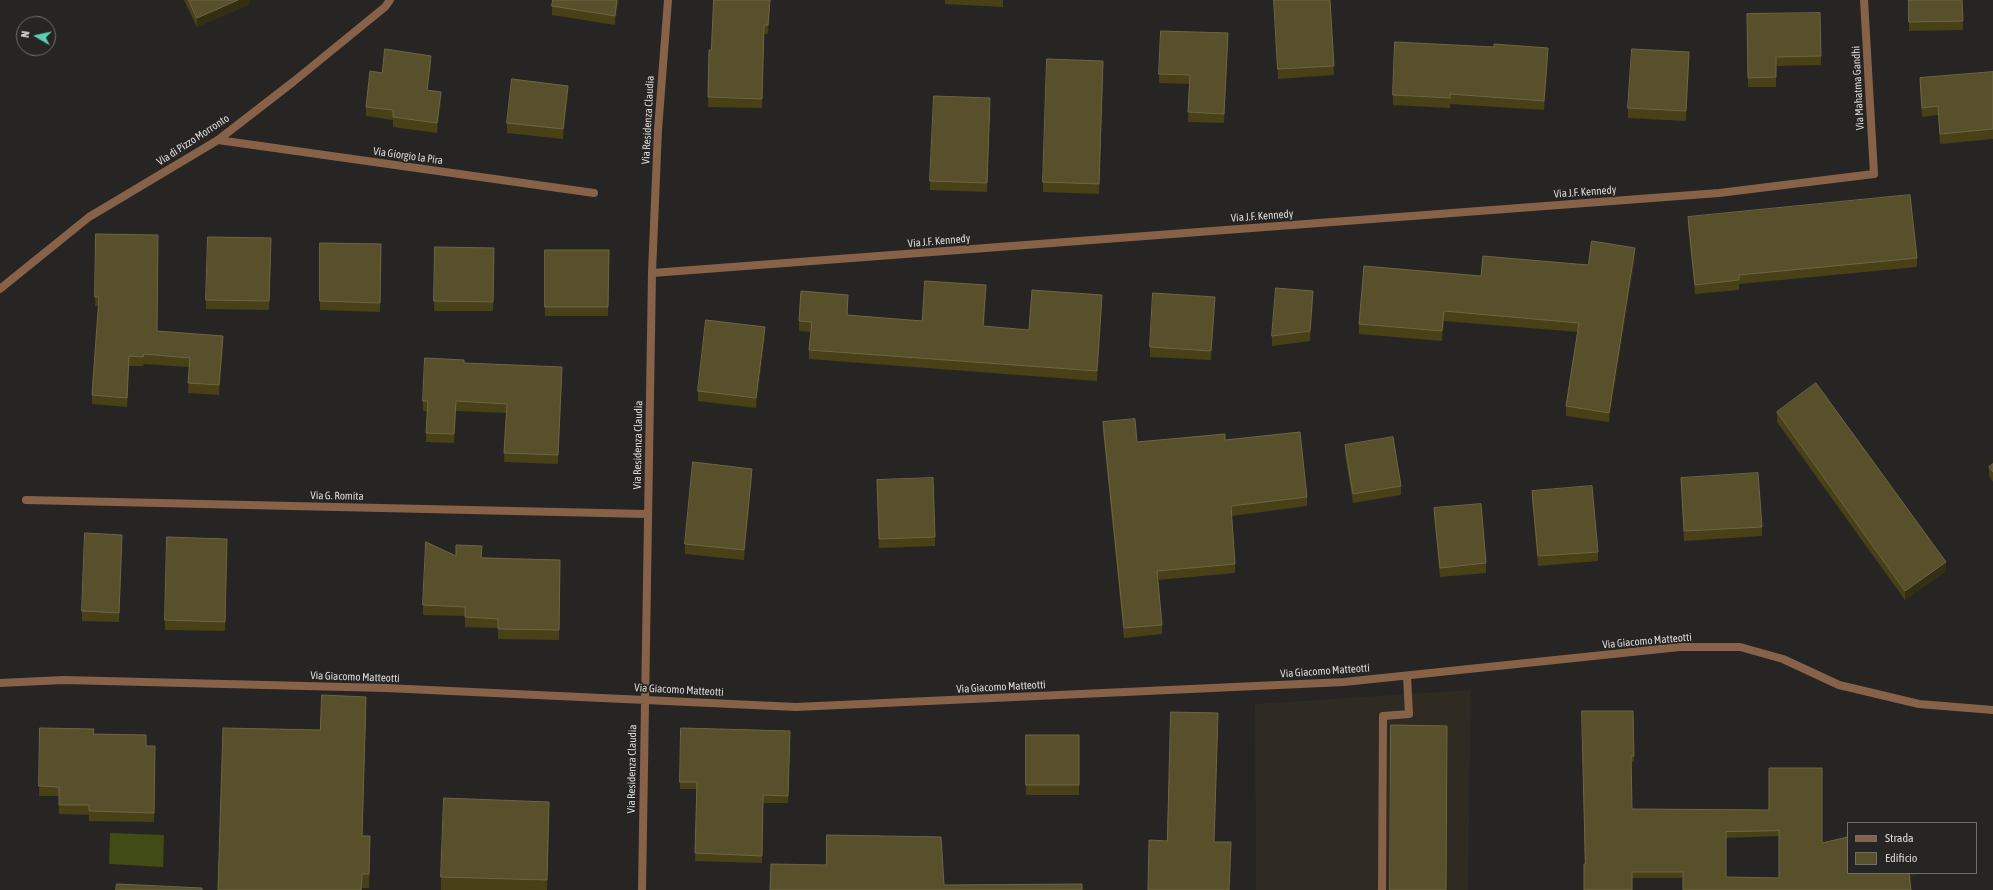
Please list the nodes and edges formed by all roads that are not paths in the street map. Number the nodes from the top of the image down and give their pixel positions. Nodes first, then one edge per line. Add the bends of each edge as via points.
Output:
1 (390, 0) edge
2 (668, 0) edge
3 (1864, 0) edge
4 (218, 140) junction
5 (1874, 174) joint
6 (594, 193) dead end
7 (652, 273) junction
8 (0, 289) edge
9 (26, 500) dead end
10 (647, 514) junction
11 (1407, 676) junction
12 (0, 683) edge
13 (644, 700) junction
14 (1993, 710) edge
15 (642, 890) edge
16 (1382, 890) edge

1 - 4 street, Via di Pizzo Morronto via 385,7 293,82
2 - 7 street, Via Residenza Claudia via 658,130
3 - 5 street, Via Mahatma Gandhi
4 - 6 street, Via Giorgio la Pira
4 - 8 street, Via di Pizzo Morronto via 89,217
5 - 7 street, Via J.F. Kennedy via 1719,193
7 - 10 street, Via Residenza Claudia
9 - 10 street, Via G. Romita
10 - 13 street, Via Residenza Claudia
11 - 13 street, Via Giacomo Matteotti via 1344,682 796,707
11 - 14 street, Via Giacomo Matteotti via 1680,647 1740,648 1783,659 1846,686 1920,704
11 - 16 street via 1409,714 1383,716
12 - 13 street, Via Giacomo Matteotti via 64,680 378,688
13 - 15 street, Via Residenza Claudia

